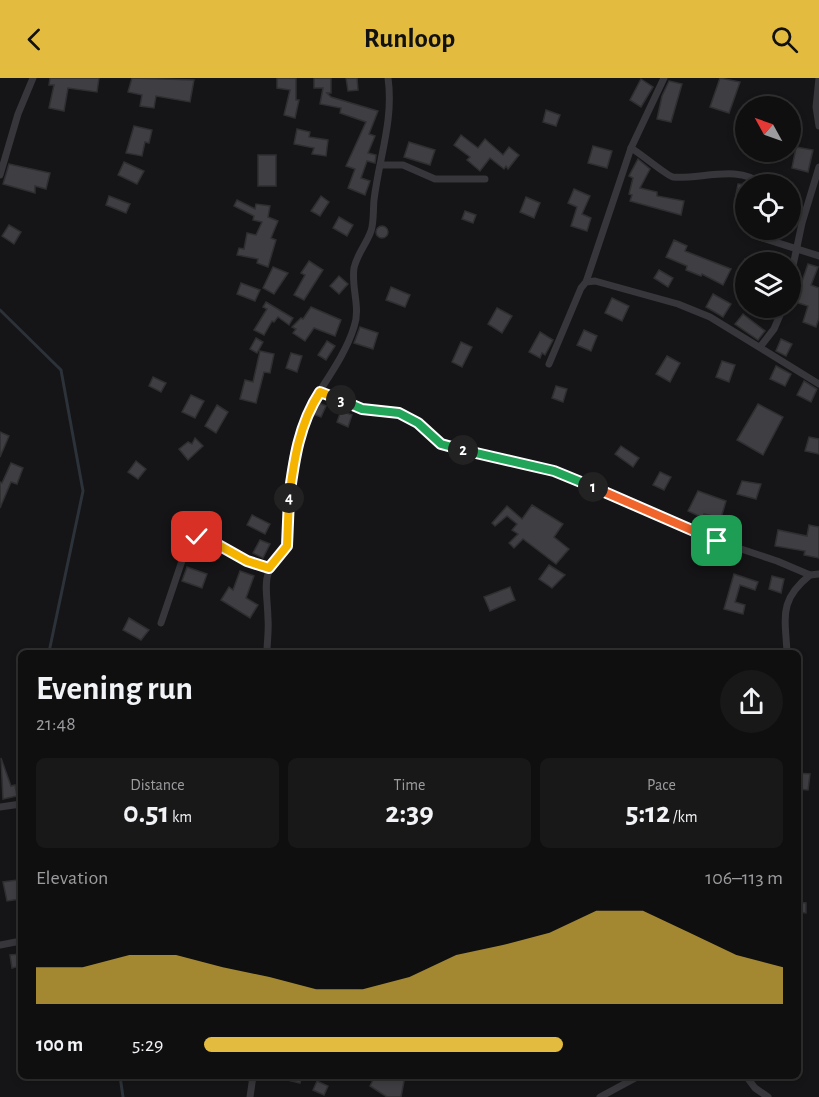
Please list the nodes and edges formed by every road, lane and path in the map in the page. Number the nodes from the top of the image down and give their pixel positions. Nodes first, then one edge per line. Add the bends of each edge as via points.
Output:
1 (33, 78) edge
2 (388, 78) edge
3 (664, 78) edge
4 (819, 78) edge
5 (819, 126) edge
6 (631, 148) junction
7 (382, 165) junction
8 (819, 167) edge
9 (0, 175) edge
10 (735, 175) edge
11 (485, 179) dead end
12 (766, 240) edge
13 (796, 251) junction
14 (819, 256) edge
15 (586, 282) junction
16 (779, 318) edge
17 (760, 347) junction
18 (549, 364) dead end
19 (819, 384) edge
20 (320, 392) junction
21 (269, 568) junction
22 (819, 574) edge
23 (810, 575) junction
24 (161, 623) dead end
25 (267, 650) edge
26 (787, 650) edge
27 (18, 804) edge
28 (0, 807) edge
29 (18, 942) edge
30 (0, 945) edge
31 (253, 1079) edge
32 (633, 1079) edge
33 (748, 1079) edge
34 (250, 1097) edge
35 (600, 1097) edge
36 (768, 1097) edge

1 - 9 street
2 - 7 street via 391,98
3 - 6 street
4 - 5 street
6 - 10 street via 670,176
6 - 15 street
7 - 11 street via 403,165 435,179
7 - 20 street via 372,230 356,258 355,326
8 - 13 street
12 - 13 street
13 - 14 street
15 - 17 street via 595,281 678,304 710,317
15 - 18 street via 580,288
16 - 17 street
17 - 19 street
20 - 21 street via 300,432 287,510 287,546
20 - 23 street via 362,409 399,413 418,423 441,444 554,471 717,541
21 - 24 street via 205,539 193,538
21 - 25 street via 264,585
22 - 23 street
23 - 26 street via 789,596
27 - 28 street
29 - 30 street
31 - 34 street
32 - 35 street
33 - 36 street

